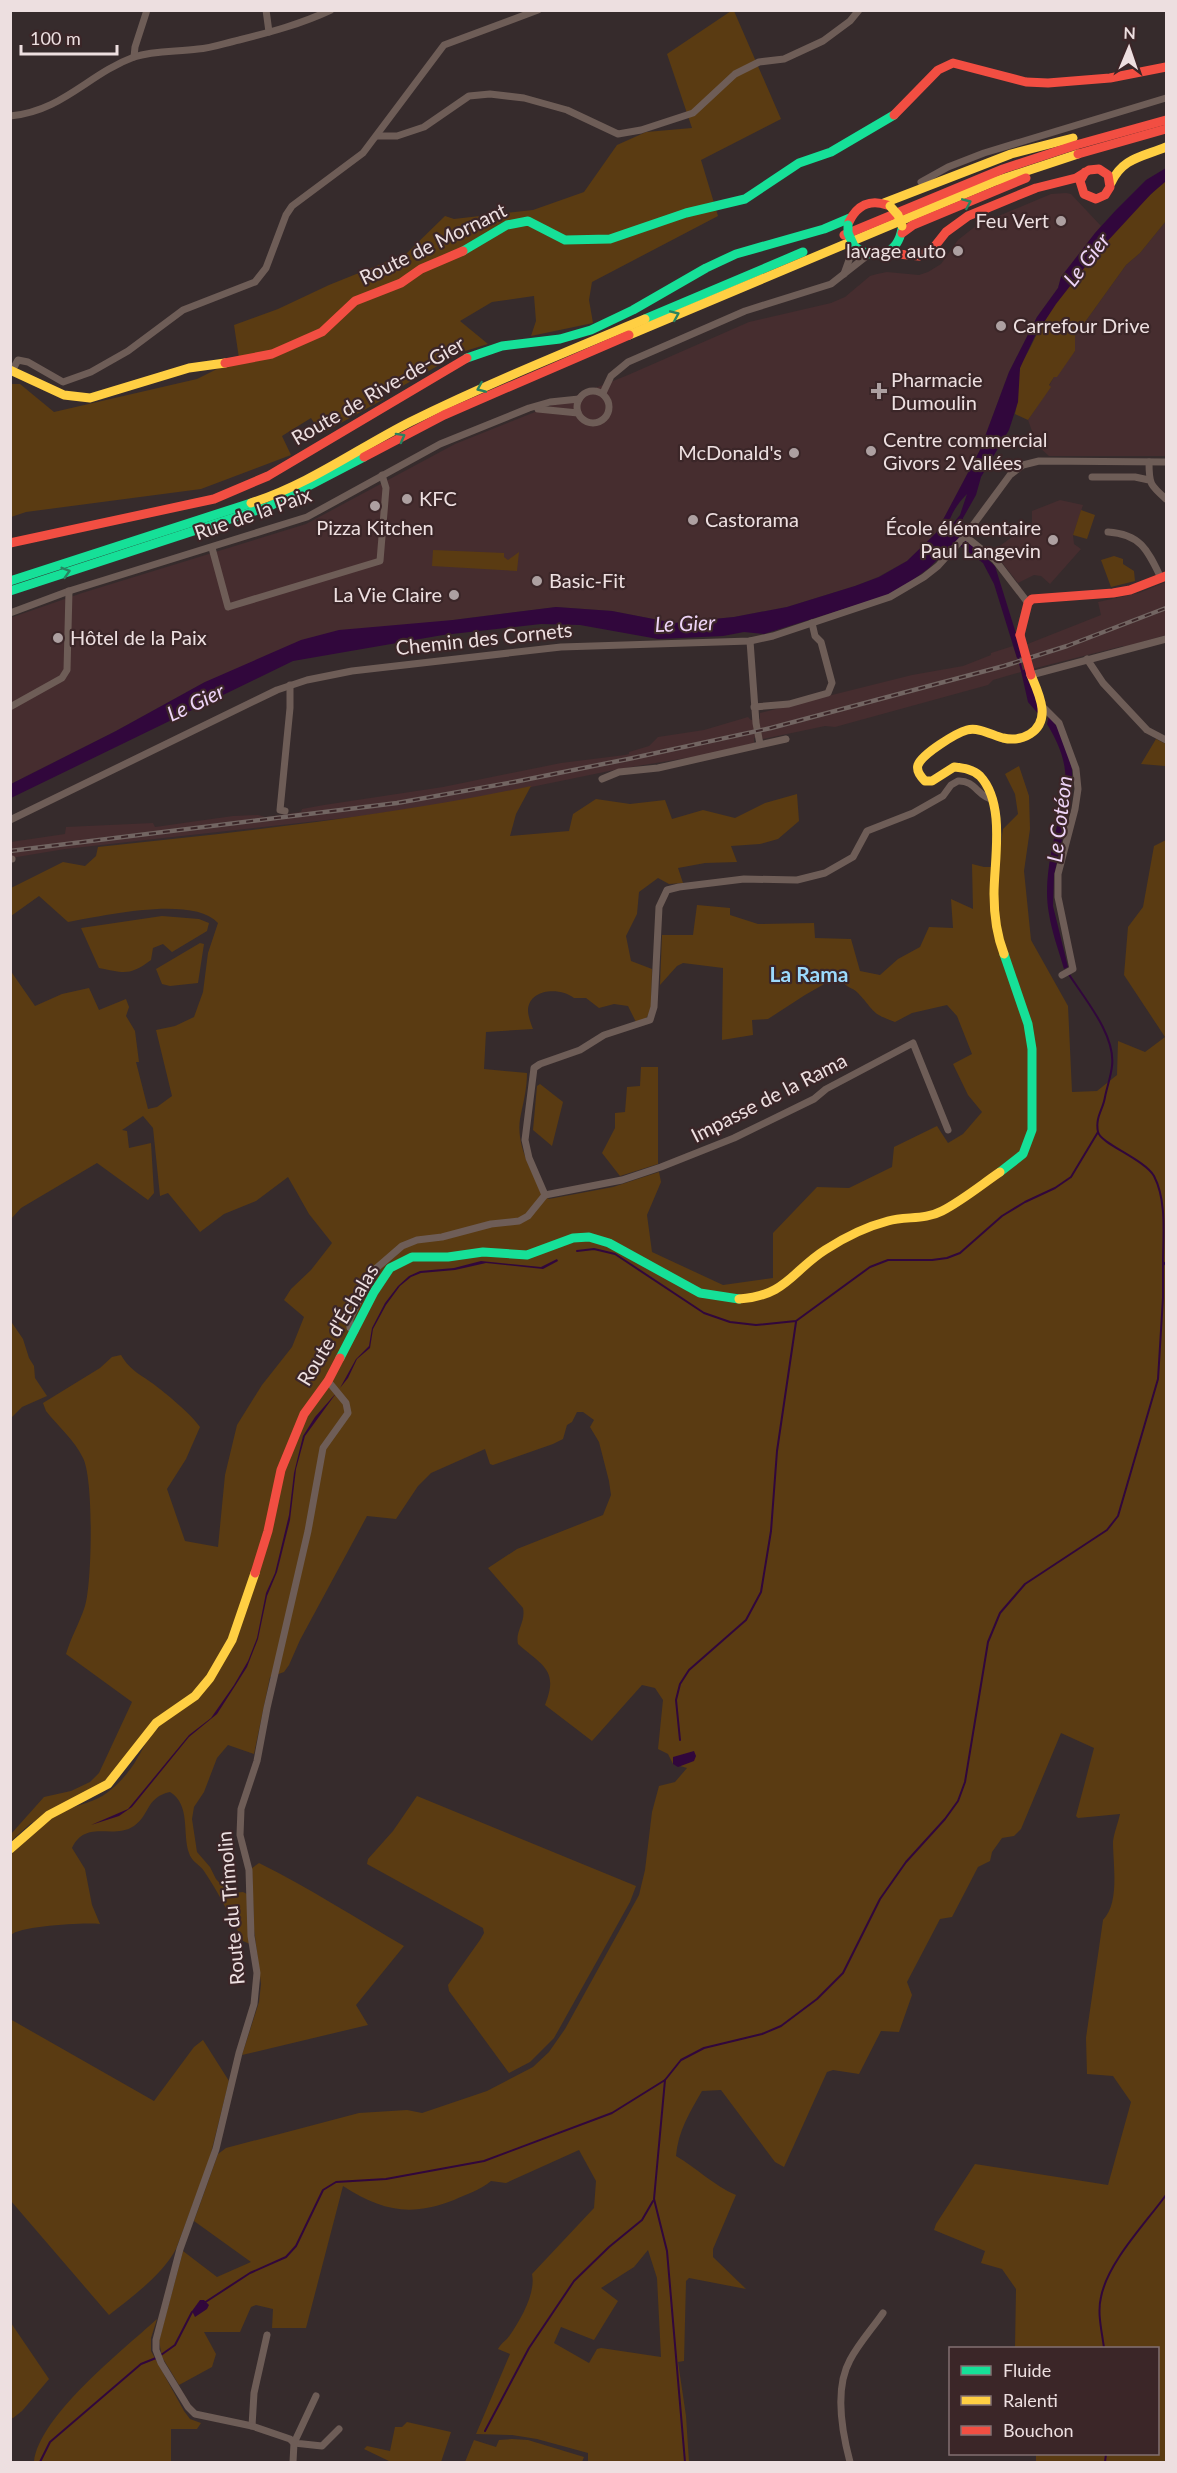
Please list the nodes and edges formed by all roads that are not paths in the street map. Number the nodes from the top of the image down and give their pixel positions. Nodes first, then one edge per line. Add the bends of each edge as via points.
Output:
1 (147, 10) edge
2 (266, 10) edge
3 (331, 10) edge
4 (538, 10) edge
5 (859, 10) edge
6 (269, 32) junction
7 (134, 57) junction
8 (1167, 67) edge
9 (1167, 98) edge
10 (10, 116) edge
11 (1167, 120) edge
12 (1135, 128) junction
13 (1167, 129) edge
14 (377, 136) junction
15 (1105, 145) junction
16 (1167, 147) edge
17 (1117, 170) junction
18 (1104, 171) junction
19 (1085, 172) junction
20 (921, 182) dead end
21 (1060, 183) junction
22 (1111, 183) junction
23 (1081, 190) junction
24 (887, 204) junction
25 (846, 226) junction
26 (824, 229) junction
27 (901, 232) junction
28 (854, 246) junction
29 (887, 253) junction
30 (868, 255) junction
31 (909, 256) junction
32 (844, 274) junction
33 (12, 370) edge
34 (603, 393) junction
35 (579, 399) junction
36 (529, 408) junction
37 (578, 413) junction
38 (1149, 462) junction
39 (1167, 462) edge
40 (382, 475) junction
41 (1092, 477) dead end
42 (1149, 480) junction
43 (1167, 499) edge
44 (1108, 532) dead end
45 (965, 536) junction
46 (10, 543) edge
47 (212, 548) junction
48 (1164, 577) edge
49 (10, 581) edge
50 (10, 591) edge
51 (69, 591) junction
52 (1028, 603) junction
53 (10, 613) edge
54 (812, 623) junction
55 (1167, 639) edge
56 (750, 641) junction
57 (1087, 659) junction
58 (1031, 675) junction
59 (290, 686) junction
60 (10, 707) edge
61 (754, 707) junction
62 (1043, 707) junction
63 (786, 739) dead end
64 (1167, 740) edge
65 (760, 744) junction
66 (602, 779) dead end
67 (992, 799) junction
68 (285, 811) dead end
69 (10, 820) edge
70 (1062, 975) dead end
71 (948, 1130) dead end
72 (545, 1195) junction
73 (355, 1331) junction
74 (328, 1381) junction
75 (10, 1849) edge
76 (883, 2313) dead end
77 (267, 2335) dead end
78 (316, 2396) dead end
79 (252, 2426) junction
80 (339, 2428) dead end
81 (294, 2443) junction
82 (293, 2463) edge
83 (850, 2463) edge

1 - 7 street
2 - 6 street
3 - 6 street
4 - 14 street via 444,45
5 - 14 street via 823,41 784,59 759,62 735,74 693,113 641,130 618,134 567,110 524,98 490,94 469,96 424,127 397,136
6 - 7 street via 200,49
7 - 10 street via 103,72 61,101 29,114
8 - 33 main road, Route de Mornant via 1110,78 1048,83 1026,82 953,63 938,70 903,108 883,123 831,152 799,163 745,199 686,213 610,239 565,240 528,221 507,225 401,283 355,301 322,332 272,354 189,368 90,398 64,395
9 - 20 street via 984,153
11 - 12 main road
12 - 24 main road via 1124,127 1011,154
12 -> 49 main road via 960,185 565,352 442,406 264,499
13 - 15 main road
14 - 33 street via 363,153 292,206 266,268 255,282 183,310 128,351 74,380 63,382 18,360
27 -> 15 main road
50 -> 15 main road via 270,506 444,415 558,364 993,182
16 - 17 main road via 1137,157
17 - 18 main road
17 - 22 main road
18 - 19 main road via 1094,168
18 - 22 main road
19 - 21 main road
19 - 23 main road
21 - 23 main road
21 - 31 main road via 1036,188 968,216 946,232 931,251
22 - 23 main road via 1105,195 1096,199
24 - 25 main road via 865,203 856,209
24 - 27 main road, bridge via 898,215
25 - 26 main road, Route de Rive-de-Gier
25 - 26 main road, Route de Rive-de-Gier
25 - 28 main road, bridge
26 - 46 main road, Route de Rive-de-Gier via 706,268 591,330 560,339 502,346 462,360 268,476 214,499
27 - 29 main road
27 - 31 main road via 901,246
28 - 30 main road
28 - 32 street
29 - 30 main road
29 - 31 main road
30 - 32 street
32 - 34 street via 831,284 760,305 628,362 611,376
34 - 35 street via 592,390
34 - 37 street via 610,408 604,419 590,423
35 - 36 street, Rue de la Paix
35 - 37 street
36 - 37 street, Rue de la Paix
36 - 40 street, Rue de la Paix via 440,444
38 - 39 street, Chemin des Cornets
38 - 42 street
38 - 45 street, Chemin des Cornets via 1039,461 1023,465 1010,475
40 - 47 street, Rue de la Paix via 307,517
40 - 47 street via 386,488 380,561 228,607
41 - 42 street
42 - 43 street via 1151,487
44 - 48 street via 1140,543
45 - 52 street via 995,560
45 - 54 street, Chemin des Cornets via 938,566 890,597
47 - 51 street, Rue de la Paix
48 - 52 main road via 1130,590 1036,598
51 - 53 street, Rue de la Paix
51 - 60 street via 68,670 63,678
52 - 58 main road, bridge via 1020,635
54 - 56 street, Chemin des Cornets
54 - 61 street via 821,642 831,689 789,704
55 - 57 street
56 - 59 street, Chemin des Cornets via 561,647 352,671
56 - 61 street
57 - 58 street
57 - 64 street via 1102,683 1147,730
58 - 62 main road
59 - 68 street via 280,810
59 - 69 street, Chemin des Cornets
61 - 65 street
62 - 67 main road, Route d'Échalas via 1040,724 1025,737 1008,739 967,730 927,754 918,764 920,777 925,781 932,781 954,767 975,771
62 - 70 street via 1059,723 1076,769 1078,789 1058,874 1058,897 1073,969
63 - 65 street
65 - 66 street via 658,768 619,772
67 - 72 street via 971,783 958,781 923,808 867,831 853,857 825,873 797,880 744,879 667,890 659,907 650,1020 604,1035 580,1050 534,1068 525,1140
67 - 73 main road, Route d'Échalas via 997,824 994,897 998,933 1028,1024 1032,1049 1032,1130 1027,1148 1018,1159 936,1214 890,1220 839,1240 784,1286 762,1296 739,1300 706,1294 609,1244 578,1237 526,1254 483,1252 404,1260 380,1280
71 - 72 street, Impasse de la Rama via 913,1043 814,1099 734,1138 635,1176
72 - 73 street via 519,1221 417,1240 396,1250 372,1272 350,1319 350,1328
73 - 74 main road, Route d'Échalas
74 - 75 main road, Route d'Échalas via 304,1414 287,1453 241,1619 210,1678 195,1696 156,1723 108,1784 49,1815
74 - 79 street, Route du Trimolin via 343,1398 348,1413 323,1448 257,1761 240,1818 250,1887 257,1981 254,2004 218,2141 180,2249 156,2340 162,2363 188,2407 204,2417
76 - 83 street via 851,2358 842,2384
77 - 79 street via 254,2393
78 - 81 street
79 - 81 street, Route du Trimolin
80 - 81 street via 322,2446
81 - 82 street

